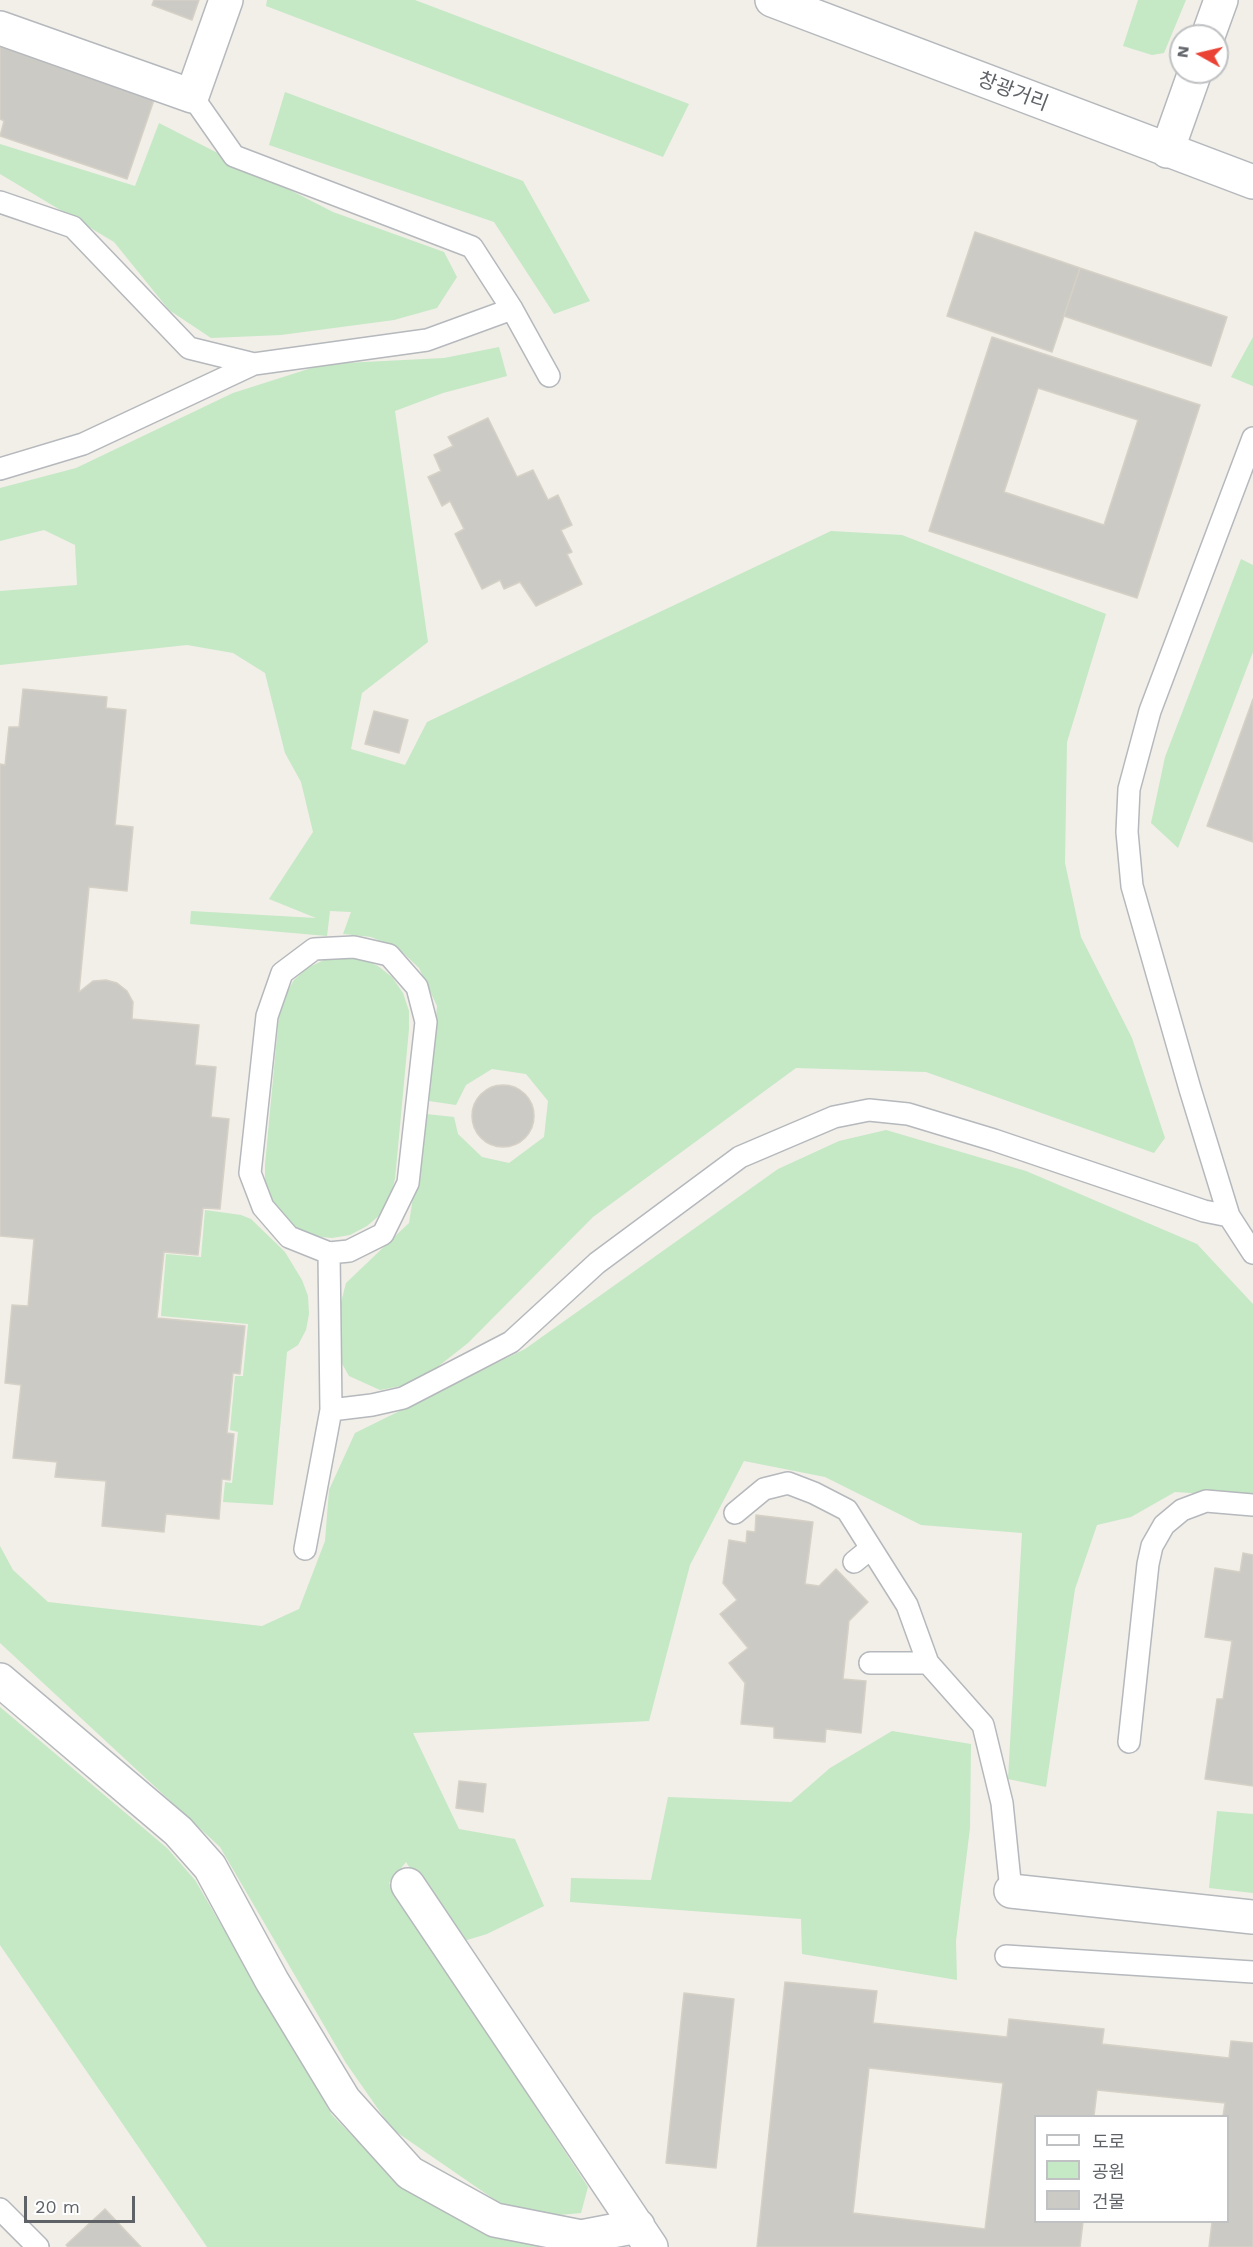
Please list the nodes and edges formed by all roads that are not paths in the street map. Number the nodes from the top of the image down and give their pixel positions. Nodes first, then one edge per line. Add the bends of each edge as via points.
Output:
1 (226, 0) edge
2 (772, 0) edge
3 (1221, 0) edge
4 (1212, 24) edge
5 (0, 28) edge
6 (1191, 84) edge
7 (192, 96) junction
8 (1167, 151) junction
9 (1253, 182) edge
10 (0, 202) edge
11 (512, 309) junction
12 (254, 364) junction
13 (549, 376) dead end
14 (1253, 438) edge
15 (0, 469) edge
16 (1229, 1216) junction
17 (329, 1253) junction
18 (1253, 1253) edge
19 (331, 1410) junction
20 (1253, 1505) edge
21 (735, 1513) dead end
22 (305, 1549) dead end
23 (870, 1663) dead end
24 (928, 1663) junction
25 (0, 1680) edge
26 (1129, 1742) dead end
27 (408, 1885) dead end
28 (1011, 1891) joint
29 (1253, 1917) edge
30 (1006, 1956) dead end
31 (1253, 1972) edge
32 (0, 2209) edge
33 (644, 2237) edge
34 (38, 2247) edge

1 - 7 street
2 - 8 street, 창광거리
3 - 4 street
5 - 7 street
6 - 8 street
7 - 11 lane via 234,156 472,247
8 - 9 street, 창광거리
10 - 12 lane via 73,227 189,348
11 - 12 lane via 427,340
11 - 13 lane
12 - 15 lane via 83,444
14 - 16 lane via 1150,711 1129,789 1127,832 1132,886
16 - 18 lane
16 - 19 lane via 908,1114 869,1110 834,1117 740,1157 597,1263 510,1342 403,1398
17 - 17 lane via 289,1237 263,1207 250,1173 267,1016 282,973 314,949 354,947 388,955 417,987 426,1022 408,1183 383,1234 349,1251
17 - 19 lane
19 - 22 lane
20 - 26 lane via 1206,1501 1182,1510 1164,1525 1152,1546
21 - 24 lane via 764,1489 788,1483 847,1510 862,1556 907,1605
23 - 24 lane
24 - 28 lane via 983,1725 1002,1803
25 - 33 street via 178,1831 210,1867 272,1981 344,2100 410,2173 495,2220 581,2237
27 - 33 street
28 - 29 street
30 - 31 lane
32 - 34 lane

